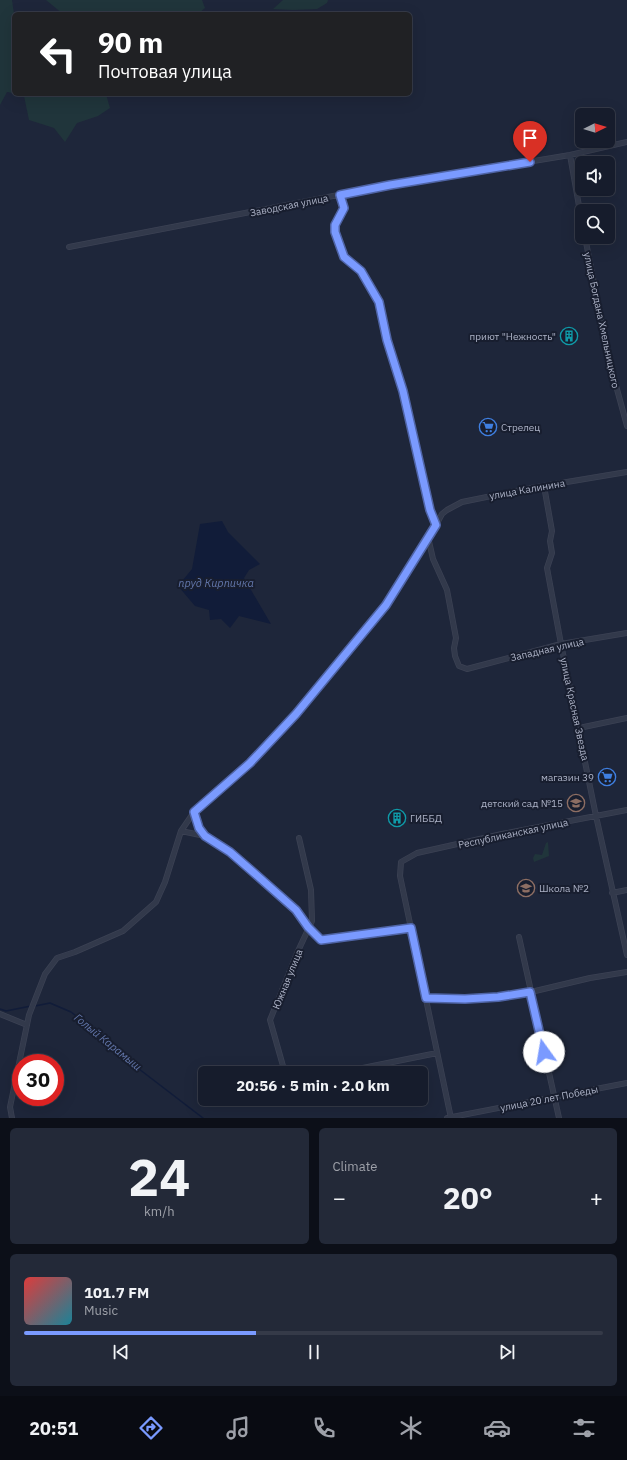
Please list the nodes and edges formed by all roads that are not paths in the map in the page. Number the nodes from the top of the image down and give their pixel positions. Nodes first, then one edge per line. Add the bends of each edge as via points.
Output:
1 (627, 142) edge
2 (570, 155) junction
3 (340, 195) junction
4 (579, 204) edge
5 (586, 244) edge
6 (69, 247) dead end
7 (627, 426) edge
8 (627, 472) edge
9 (544, 486) junction
10 (436, 525) junction
11 (428, 537) junction
12 (627, 633) edge
13 (561, 644) junction
14 (627, 718) edge
15 (579, 728) junction
16 (627, 810) edge
17 (194, 812) junction
18 (596, 816) junction
19 (181, 831) junction
20 (205, 836) junction
21 (299, 838) dead end
22 (627, 890) edge
23 (612, 893) junction
24 (308, 927) junction
25 (411, 928) junction
26 (519, 937) dead end
27 (627, 955) edge
28 (627, 972) edge
29 (530, 992) junction
30 (426, 998) junction
31 (0, 1014) edge
32 (27, 1026) junction
33 (437, 1053) junction
34 (283, 1066) edge
35 (373, 1066) edge
36 (627, 1083) edge
37 (554, 1097) junction
38 (12, 1118) edge
39 (449, 1118) edge
40 (559, 1118) edge

1 - 2 street, Заводская улица
2 - 3 street, Заводская улица
2 - 4 street
3 - 6 street, Заводская улица
3 - 10 street via 344,208 335,225 335,232 344,257 361,271 379,302 387,340 403,391 430,510
5 - 7 street, улица Богдана Хмельницкого via 609,360
8 - 9 street, улица Калинина
9 - 10 street, улица Калинина via 462,502 442,514
9 - 13 street, улица Красная Звезда via 552,531 552,553 547,568
10 - 11 street, улица Калинина
11 - 13 street, Западная улица via 433,559 447,590 456,638 455,656 459,666 467,669
11 - 17 street, улица Калинина via 386,605 296,714 250,763
12 - 13 street, Западная улица
13 - 15 street, улица Красная Звезда
14 - 15 street
15 - 18 street, улица Красная Звезда
16 - 18 street, Республиканская улица
17 - 19 street, улица Калинина
17 - 20 street via 199,828
18 - 23 street, улица Красная Звезда
18 - 25 street, Республиканская улица via 417,853 401,862 400,876
19 - 20 street
19 - 32 street, улица Калинина via 156,902 123,931 57,958 45,974
20 - 24 street via 242,862 296,910
21 - 24 street, Южная улица via 311,890 312,921
22 - 23 street
23 - 27 street, улица Красная Звезда
24 - 25 street via 321,940
24 - 34 street, Южная улица via 270,1020
25 - 30 street
26 - 29 street
28 - 29 street
29 - 30 street via 465,999
29 - 37 street
30 - 33 street
31 - 32 street
32 - 38 street, улица Калинина via 10,1107
33 - 35 street
33 - 39 street
36 - 37 street, улица 20 лет Победы
37 - 39 street, улица 20 лет Победы
37 - 40 street

